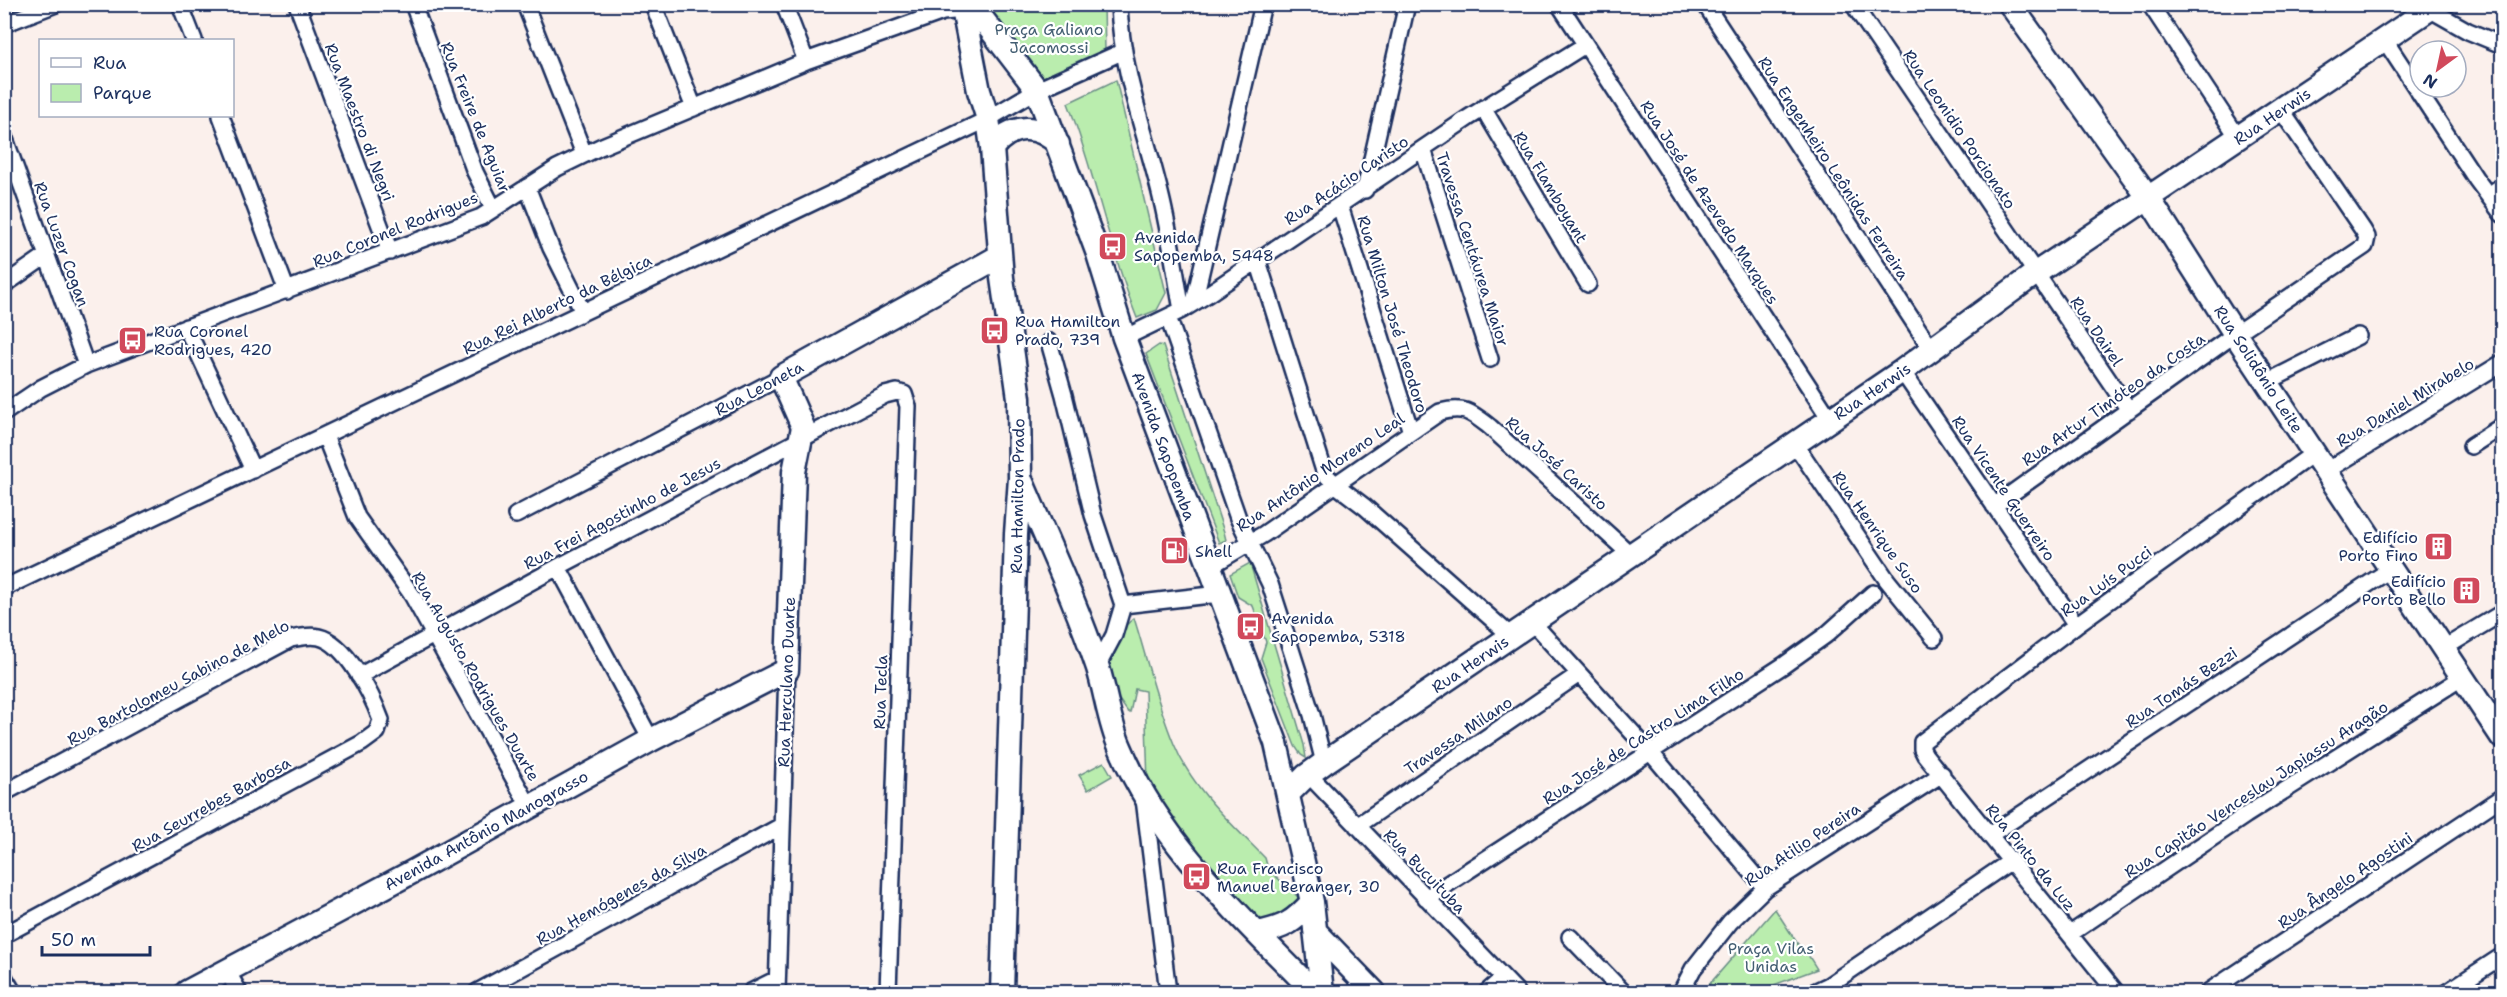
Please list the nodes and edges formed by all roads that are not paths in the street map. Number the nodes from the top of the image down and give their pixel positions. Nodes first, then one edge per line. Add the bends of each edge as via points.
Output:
1 (56, 4) edge
2 (180, 4) edge
3 (297, 4) edge
4 (413, 4) edge
5 (525, 4) edge
6 (653, 4) edge
7 (784, 4) edge
8 (1119, 4) edge
9 (1263, 4) edge
10 (1407, 4) edge
11 (1558, 4) edge
12 (1705, 4) edge
13 (1853, 4) edge
14 (2010, 4) edge
15 (2150, 4) edge
16 (2429, 6) edge
17 (969, 9) edge
18 (4, 24) edge
19 (194, 39) edge
20 (2384, 39) junction
21 (1585, 45) junction
22 (2502, 45) edge
23 (1124, 51) junction
24 (806, 61) junction
25 (1037, 90) junction
26 (694, 108) junction
27 (1483, 108) junction
28 (2281, 110) junction
29 (221, 117) edge
30 (988, 119) junction
31 (4, 136) edge
32 (2238, 139) junction
33 (1058, 144) junction
34 (992, 148) junction
35 (1423, 149) junction
36 (584, 154) junction
37 (2502, 186) edge
38 (527, 187) junction
39 (1365, 190) junction
40 (2488, 195) junction
41 (2148, 197) junction
42 (1340, 206) junction
43 (493, 208) junction
44 (2502, 214) edge
45 (390, 252) junction
46 (47, 255) junction
47 (1000, 256) junction
48 (1258, 261) junction
49 (2036, 273) junction
50 (1588, 284) dead end
51 (4, 285) edge
52 (287, 291) junction
53 (1188, 306) junction
54 (582, 312) junction
55 (1168, 317) junction
56 (186, 327) junction
57 (2235, 334) junction
58 (2358, 336) dead end
59 (1124, 338) junction
60 (1049, 342) dead end
61 (1932, 350) junction
62 (1490, 359) dead end
63 (2502, 363) edge
64 (86, 364) junction
65 (1902, 371) junction
66 (781, 377) junction
67 (2267, 382) junction
68 (904, 394) joint
69 (1453, 409) joint
70 (2128, 410) junction
71 (4, 413) edge
72 (1830, 419) junction
73 (2502, 426) edge
74 (1411, 432) junction
75 (325, 436) junction
76 (801, 439) junction
77 (1796, 444) junction
78 (2471, 446) dead end
79 (2320, 462) junction
80 (253, 470) junction
81 (1020, 478) junction
82 (1336, 485) junction
83 (1994, 506) junction
84 (516, 515) dead end
85 (1251, 542) junction
86 (1631, 555) junction
87 (558, 567) junction
88 (1209, 567) junction
89 (2391, 568) junction
90 (7, 582) edge
91 (1873, 593) dead end
92 (1219, 594) junction
93 (1122, 605) junction
94 (2502, 613) edge
95 (1532, 622) junction
96 (2076, 625) junction
97 (436, 635) junction
98 (1511, 636) junction
99 (1934, 638) dead end
100 (2444, 648) junction
101 (1098, 667) junction
102 (787, 670) junction
103 (1579, 674) junction
104 (359, 676) junction
105 (2463, 677) junction
106 (2502, 737) edge
107 (651, 740) junction
108 (1922, 742) joint
109 (1651, 753) junction
110 (1942, 774) junction
111 (1302, 776) junction
112 (1143, 790) junction
113 (4, 794) edge
114 (2502, 797) edge
115 (529, 806) junction
116 (781, 826) junction
117 (1357, 826) junction
118 (1990, 835) junction
119 (2011, 861) junction
120 (1765, 888) junction
121 (1426, 898) junction
122 (1312, 902) junction
123 (1315, 931) junction
124 (1257, 933) junction
125 (2070, 934) junction
126 (4, 935) edge
127 (1570, 937) dead end
128 (2502, 956) edge
129 (227, 971) junction
130 (4, 977) edge
131 (1503, 978) junction
132 (777, 986) edge
133 (13, 993) edge
134 (187, 993) edge
135 (238, 993) edge
136 (477, 993) edge
137 (751, 993) edge
138 (888, 993) edge
139 (1002, 993) edge
140 (1168, 993) edge
141 (1314, 993) edge
142 (1322, 993) edge
143 (1374, 993) edge
144 (1487, 993) edge
145 (1517, 993) edge
146 (1623, 993) edge
147 (1681, 993) edge
148 (1814, 993) edge
149 (2116, 993) edge
150 (2208, 993) edge
151 (2447, 993) edge

1 - 18 street
2 - 19 street
3 - 45 street, Rua Maestro di Negri
4 - 43 street, Rua Freire de Aguiar via 475,172
5 - 36 street
6 - 26 street
7 - 24 street
8 - 23 street
9 - 53 street
10 - 39 street
11 - 21 street, Rua José de Azevedo Marques
12 - 61 street, Rua Engenheiro Leônidas Ferreira
13 - 49 street, Rua Leonidio Porcionato
14 - 41 main road, Rua Solidônio Leite
15 - 32 street
16 - 20 main road, Rua Herwis
16 - 22 street
17 - 24 street, Rua Coronel Rodrigues via 943,12
17 - 25 main road, Avenida Sapopemba
17 - 30 main road, Rua Hamilton Prado via 975,70
20 - 28 main road, Rua Herwis
20 - 40 street
21 - 27 street, Rua Acácio Caristo
21 - 72 street, Rua José de Azevedo Marques
23 - 25 street, Rua Rei Alberto da Bélgica
23 - 53 street
24 - 26 street, Rua Coronel Rodrigues
25 - 30 street, Rua Rei Alberto da Bélgica
25 - 33 main road, Avenida Sapopemba
26 - 36 street, Rua Coronel Rodrigues
27 - 35 street, Rua Acácio Caristo
27 - 50 street, Rua Flamboyant
28 - 32 main road, Rua Herwis
28 - 57 street, Rua Artur Timóteo da Costa via 2367,237 2365,246 2357,253
29 - 52 street
30 - 34 main road, Rua Hamilton Prado
30 - 54 street, Rua Rei Alberto da Bélgica
31 - 46 street, Rua Luzer Cogan
32 - 41 main road, Rua Herwis
33 - 34 main road via 1049,135 1024,128 1011,131
33 - 59 main road, Avenida Sapopemba
34 - 47 main road, Rua Hamilton Prado
35 - 39 street, Rua Acácio Caristo
35 - 62 street, Travessa Centáurea Maior
36 - 38 street, Rua Coronel Rodrigues
37 - 40 street
38 - 43 street, Rua Coronel Rodrigues
38 - 54 street
39 - 42 street, Rua Acácio Caristo
40 - 44 street
41 - 49 main road, Rua Herwis
41 - 57 main road, Rua Solidônio Leite
42 - 48 street, Rua Acácio Caristo
42 - 74 street, Rua Milton José Theodoro
43 - 45 street, Rua Coronel Rodrigues via 481,217
45 - 52 street, Rua Coronel Rodrigues
46 - 51 street
46 - 64 street, Rua Luzer Cogan
47 - 66 main road, Rua Leoneta
47 - 81 main road, Rua Hamilton Prado via 1019,398
48 - 53 street, Rua Acácio Caristo
48 - 82 street via 1322,466
49 - 61 main road, Rua Herwis
49 - 70 street, Rua Dairel
52 - 56 street, Rua Coronel Rodrigues
53 - 55 street, Rua Acácio Caristo
54 - 75 street, Rua Rei Alberto da Bélgica
55 - 59 street, Rua Acácio Caristo
55 - 85 street via 1238,518
56 - 64 street, Rua Coronel Rodrigues
56 - 80 street
57 - 67 main road, Rua Solidônio Leite
57 - 70 street, Rua Artur Timóteo da Costa
58 - 67 street
59 - 88 main road, Avenida Sapopemba
60 - 93 street via 1092,515
61 - 65 main road, Rua Herwis
63 - 79 street, Rua Daniel Mirabelo
64 - 71 street, Rua Coronel Rodrigues
65 - 72 main road, Rua Herwis
65 - 83 street, Rua Vicente Guerreiro
66 - 76 main road, Rua Herculano Duarte via 801,421
66 - 84 street, Rua Leoneta
67 - 79 main road, Rua Solidônio Leite
68 - 76 street, Rua Frei Agostinho de Jesus via 885,394
68 - 138 street, Rua Tecla via 907,418
69 - 74 street, Rua Antônio Moreno Leal via 1440,412
69 - 86 street, Rua José Caristo via 1466,410 1490,427
70 - 83 street, Rua Artur Timóteo da Costa
72 - 77 main road, Rua Herwis
73 - 78 street
74 - 82 street, Rua Antônio Moreno Leal
75 - 80 street, Rua Rei Alberto da Bélgica
75 - 97 street, Rua Augusto Rodrigues Duarte via 357,517
76 - 87 street, Rua Frei Agostinho de Jesus
76 - 102 main road, Rua Herculano Duarte via 794,472
77 - 86 main road, Rua Herwis
77 - 99 street, Rua Henrique Suso via 1887,580
79 - 89 main road, Rua Solidônio Leite
79 - 96 street, Rua Luís Pucci
80 - 90 street, Rua Rei Alberto da Bélgica
81 - 101 main road
81 - 139 main road, Rua Hamilton Prado
82 - 85 street, Rua Antônio Moreno Leal
82 - 98 street
83 - 96 street, Rua Vicente Guerreiro
85 - 88 street, Rua Antônio Moreno Leal
85 - 111 street via 1270,584 1312,716
86 - 95 main road, Rua Herwis
87 - 97 street, Rua Frei Agostinho de Jesus
87 - 107 street
88 - 92 main road, Avenida Sapopemba
89 - 100 main road, Rua Solidônio Leite
89 - 118 street, Rua Tomás Bezzi
91 - 109 street, Rua José de Castro Lima Filho via 1817,641
92 - 93 street
92 - 111 main road, Avenida Sapopemba via 1276,743
93 - 101 street
94 - 100 street
95 - 98 main road, Rua Herwis
95 - 103 street
96 - 108 street, Rua Luís Pucci
97 - 104 street, Rua Frei Agostinho de Jesus
97 - 115 street, Rua Augusto Rodrigues Duarte
98 - 111 main road, Rua Herwis
100 - 105 main road, Rua Solidônio Leite
101 - 112 main road via 1119,746
102 - 107 main road, Avenida Antônio Manograsso
102 - 116 street, Rua Herculano Duarte
103 - 109 street
103 - 117 street, Travessa Milano
104 - 113 street, Rua Bartolomeu Sabino de Melo via 329,640 317,636 291,639
104 - 126 street, Rua Seurrebes Barbosa via 381,720 371,737
105 - 106 main road, Rua Solidônio Leite
105 - 125 street, Rua Capitão Venceslau Japiassu Aragão via 2246,815
107 - 115 main road, Avenida Antônio Manograsso
108 - 110 street, Rua Pinto da Luz via 1925,755
109 - 120 street
109 - 121 street, Rua José de Castro Lima Filho
110 - 118 street, Rua Pinto da Luz
110 - 120 street, Rua Atilio Pereira
111 - 117 street, Rua Bucuituba
111 - 122 main road, Avenida Sapopemba
112 - 124 main road via 1170,835
112 - 140 street
114 - 150 street, Rua Ângelo Agostini
115 - 129 main road, Avenida Antônio Manograsso
116 - 132 street, Rua Herculano Duarte
116 - 136 street, Rua Hemógenes da Silva
117 - 121 street, Rua Bucuituba
118 - 119 street, Rua Pinto da Luz
119 - 125 street, Rua Pinto da Luz
119 - 148 street
120 - 147 street, Rua Atilio Pereira via 1730,922
121 - 131 street, Rua Bucuituba
122 - 123 main road, Avenida Sapopemba
122 - 124 main road via 1291,923
123 - 142 main road, Avenida Sapopemba
123 - 143 main road
124 - 141 main road
125 - 149 street, Rua Pinto da Luz
127 - 146 street
128 - 151 street
129 - 134 main road, Avenida Antônio Manograsso
129 - 135 street
130 - 133 street
131 - 144 street
131 - 145 street, Rua Bucuituba
132 - 137 street

